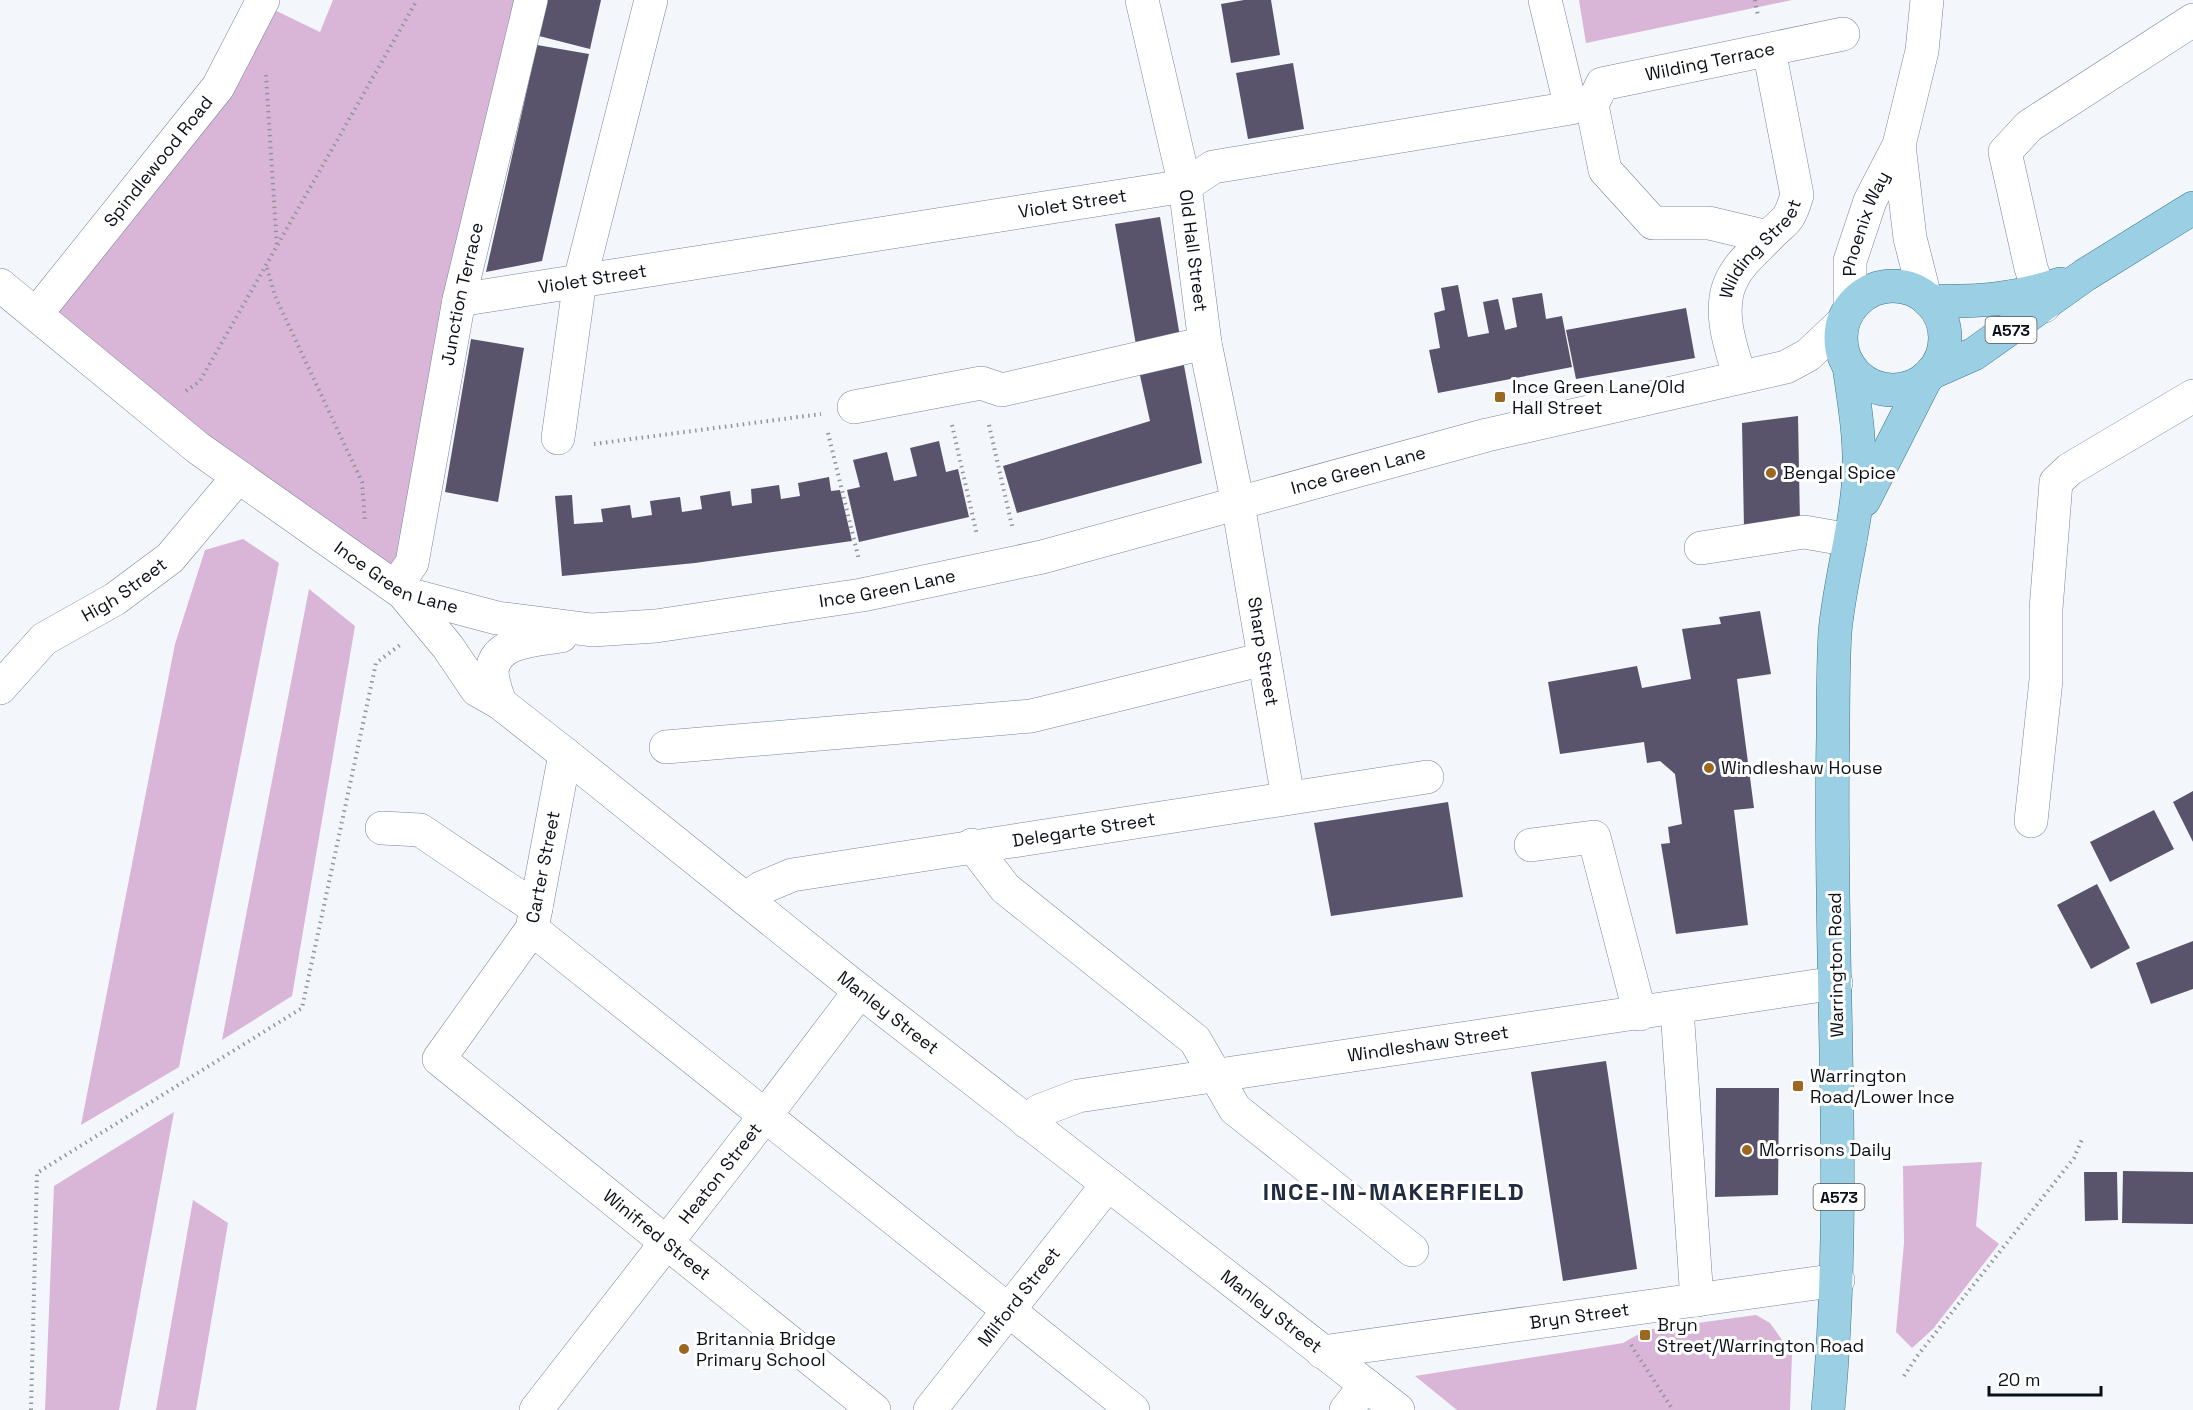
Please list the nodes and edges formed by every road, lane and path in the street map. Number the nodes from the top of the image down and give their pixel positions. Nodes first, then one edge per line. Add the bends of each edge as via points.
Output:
1 (263, 0) edge
2 (417, 0) edge
3 (531, 0) edge
4 (651, 0) edge
5 (1142, 0) edge
6 (1545, 0) edge
7 (1927, 0) edge
8 (2193, 20) edge
9 (1843, 34) dead end
10 (1769, 50) junction
11 (266, 74) dead end
12 (1582, 107) junction
13 (1899, 146) junction
14 (1185, 186) junction
15 (2193, 208) edge
16 (1768, 237) junction
17 (277, 248) junction
18 (266, 267) junction
19 (580, 280) junction
20 (0, 285) edge
21 (1927, 299) junction
22 (2040, 299) junction
23 (459, 300) junction
24 (37, 313) junction
25 (1847, 315) junction
26 (1205, 343) junction
27 (1849, 366) junction
28 (1929, 376) junction
29 (1740, 377) junction
30 (988, 385) junction
31 (944, 390) junction
32 (2193, 396) edge
33 (178, 397) dead end
34 (854, 407) dead end
35 (558, 438) joint
36 (238, 477) junction
37 (1238, 504) junction
38 (1009, 514) dead end
39 (973, 520) dead end
40 (365, 524) dead end
41 (1852, 531) junction
42 (856, 547) dead end
43 (1701, 548) dead end
44 (399, 590) junction
45 (429, 622) junction
46 (592, 630) junction
47 (1264, 658) junction
48 (0, 688) edge
49 (500, 703) junction
50 (666, 747) dead end
51 (565, 754) junction
52 (1427, 777) dead end
53 (1288, 798) junction
54 (2031, 820) dead end
55 (382, 828) dead end
56 (972, 845) junction
57 (1531, 845) dead end
58 (747, 898) junction
59 (534, 919) junction
60 (1836, 983) junction
61 (860, 991) junction
62 (1677, 1009) junction
63 (1640, 1014) junction
64 (439, 1059) joint
65 (1215, 1076) junction
66 (765, 1116) junction
67 (1027, 1122) junction
68 (2084, 1137) dead end
69 (1108, 1184) junction
70 (667, 1244) junction
71 (1412, 1250) dead end
72 (1838, 1280) junction
73 (1696, 1300) junction
74 (1008, 1310) junction
75 (1610, 1311) junction
76 (1322, 1352) junction
77 (1904, 1376) dead end
78 (1366, 1385) junction
79 (31, 1410) edge
80 (536, 1410) edge
81 (874, 1410) edge
82 (930, 1410) edge
83 (1133, 1410) edge
84 (1346, 1410) edge
85 (1398, 1410) edge
86 (1673, 1410) edge
87 (1828, 1410) edge

1 - 24 street, Spindlewood Road via 218,87
2 - 17 path
3 - 23 street, Junction Terrace
4 - 19 street
5 - 14 street, Old Hall Street
6 - 12 street
7 - 13 street, Phoenix Way via 1922,51
8 - 22 street via 2029,126 2005,152
9 - 10 street, Wilding Terrace
10 - 12 street, Wilding Terrace via 1602,84
10 - 16 street, Wilding Street via 1797,195 1790,218
11 - 17 path
12 - 14 street, Violet Street via 1213,166
12 - 16 street via 1605,170 1653,223 1709,222
13 - 21 street, Phoenix Way via 1911,238
13 - 25 street, Phoenix Way via 1870,201 1850,261
14 - 19 street, Violet Street
14 - 26 street, Old Hall Street
15 - 22 main road, A573
16 - 29 street, Wilding Street via 1734,274 1726,298 1726,322
17 - 18 path
18 - 33 path via 200,381
18 - 40 path via 362,482
19 - 23 street, Violet Street
19 - 35 street
20 - 24 street, Ince Green Lane
21 - 22 main road, A573
21 - 25 main road, A573 via 1910,289 1877,289 1862,296
21 - 28 main road, A573 via 1939,314 1944,329 1940,360
22 - 28 main road, A573 via 1974,354
23 - 44 street, Junction Terrace via 412,563
24 - 36 street, Ince Green Lane via 159,417
25 - 27 main road, A573 via 1841,337
25 - 29 street, Ince Green Lane via 1824,342 1797,361
26 - 30 street via 1002,390
26 - 37 street, Old Hall Street
27 - 28 main road, A573 via 1862,380 1886,389 1911,387
27 - 41 main road, Warrington Road / A573 via 1859,437
28 - 41 main road, Warrington Road / A573 via 1891,442
29 - 37 street, Ince Green Lane via 1487,435
30 - 31 street
30 - 38 path via 988,418
31 - 34 street
31 - 39 path
32 - 54 street via 2070,469 2056,482 2046,609 2046,680
35 - 42 path via 600,445 823,413
36 - 44 street, Ince Green Lane
36 - 48 street, High Street via 170,558 115,599 44,639
37 - 46 street, Ince Green Lane via 1042,557 862,595 656,626
37 - 47 street, Sharp Street
41 - 43 street via 1804,532
41 - 60 main road, Warrington Road / A573 via 1835,644 1832,772
44 - 45 street, Manley Street
44 - 46 street, Ince Green Lane via 497,618
45 - 49 street, Manley Street via 477,690
45 - 79 path via 376,663 302,1008 37,1173
46 - 49 street via 509,646 496,656 492,672
47 - 50 street via 1031,716
47 - 53 street, Sharp Street
49 - 51 street, Manley Street
51 - 58 street, Manley Street
51 - 59 street, Carter Street
52 - 53 street, Delegarte Street
53 - 56 street, Delegarte Street
55 - 59 street via 420,830
56 - 58 street, Delegarte Street via 792,875
56 - 65 street via 1005,888 1195,1040
57 - 63 street via 1594,837
58 - 61 street, Manley Street
59 - 64 street, Carter Street
59 - 66 street
60 - 62 street, Windleshaw Street
60 - 72 main road, Warrington Road / A573
61 - 66 street, Heaton Street
61 - 67 street, Manley Street
62 - 63 street, Windleshaw Street
62 - 73 street
63 - 65 street, Windleshaw Street
64 - 70 street, Winifred Street
65 - 67 street, Windleshaw Street via 1078,1096 1039,1111
65 - 71 street via 1234,1109
66 - 70 street, Heaton Street
66 - 74 street
67 - 69 street, Manley Street
68 - 77 path via 2074,1158
69 - 74 street, Milford Street
69 - 76 street, Manley Street
70 - 80 street, Heaton Street
70 - 81 street, Winifred Street
72 - 73 street, Bryn Street
72 - 87 main road, Warrington Road / A573
73 - 75 street, Bryn Street
74 - 82 street, Milford Street
74 - 83 street
75 - 76 street, Bryn Street
75 - 86 path
76 - 78 street, Manley Street
78 - 84 street
78 - 85 street, Manley Street

